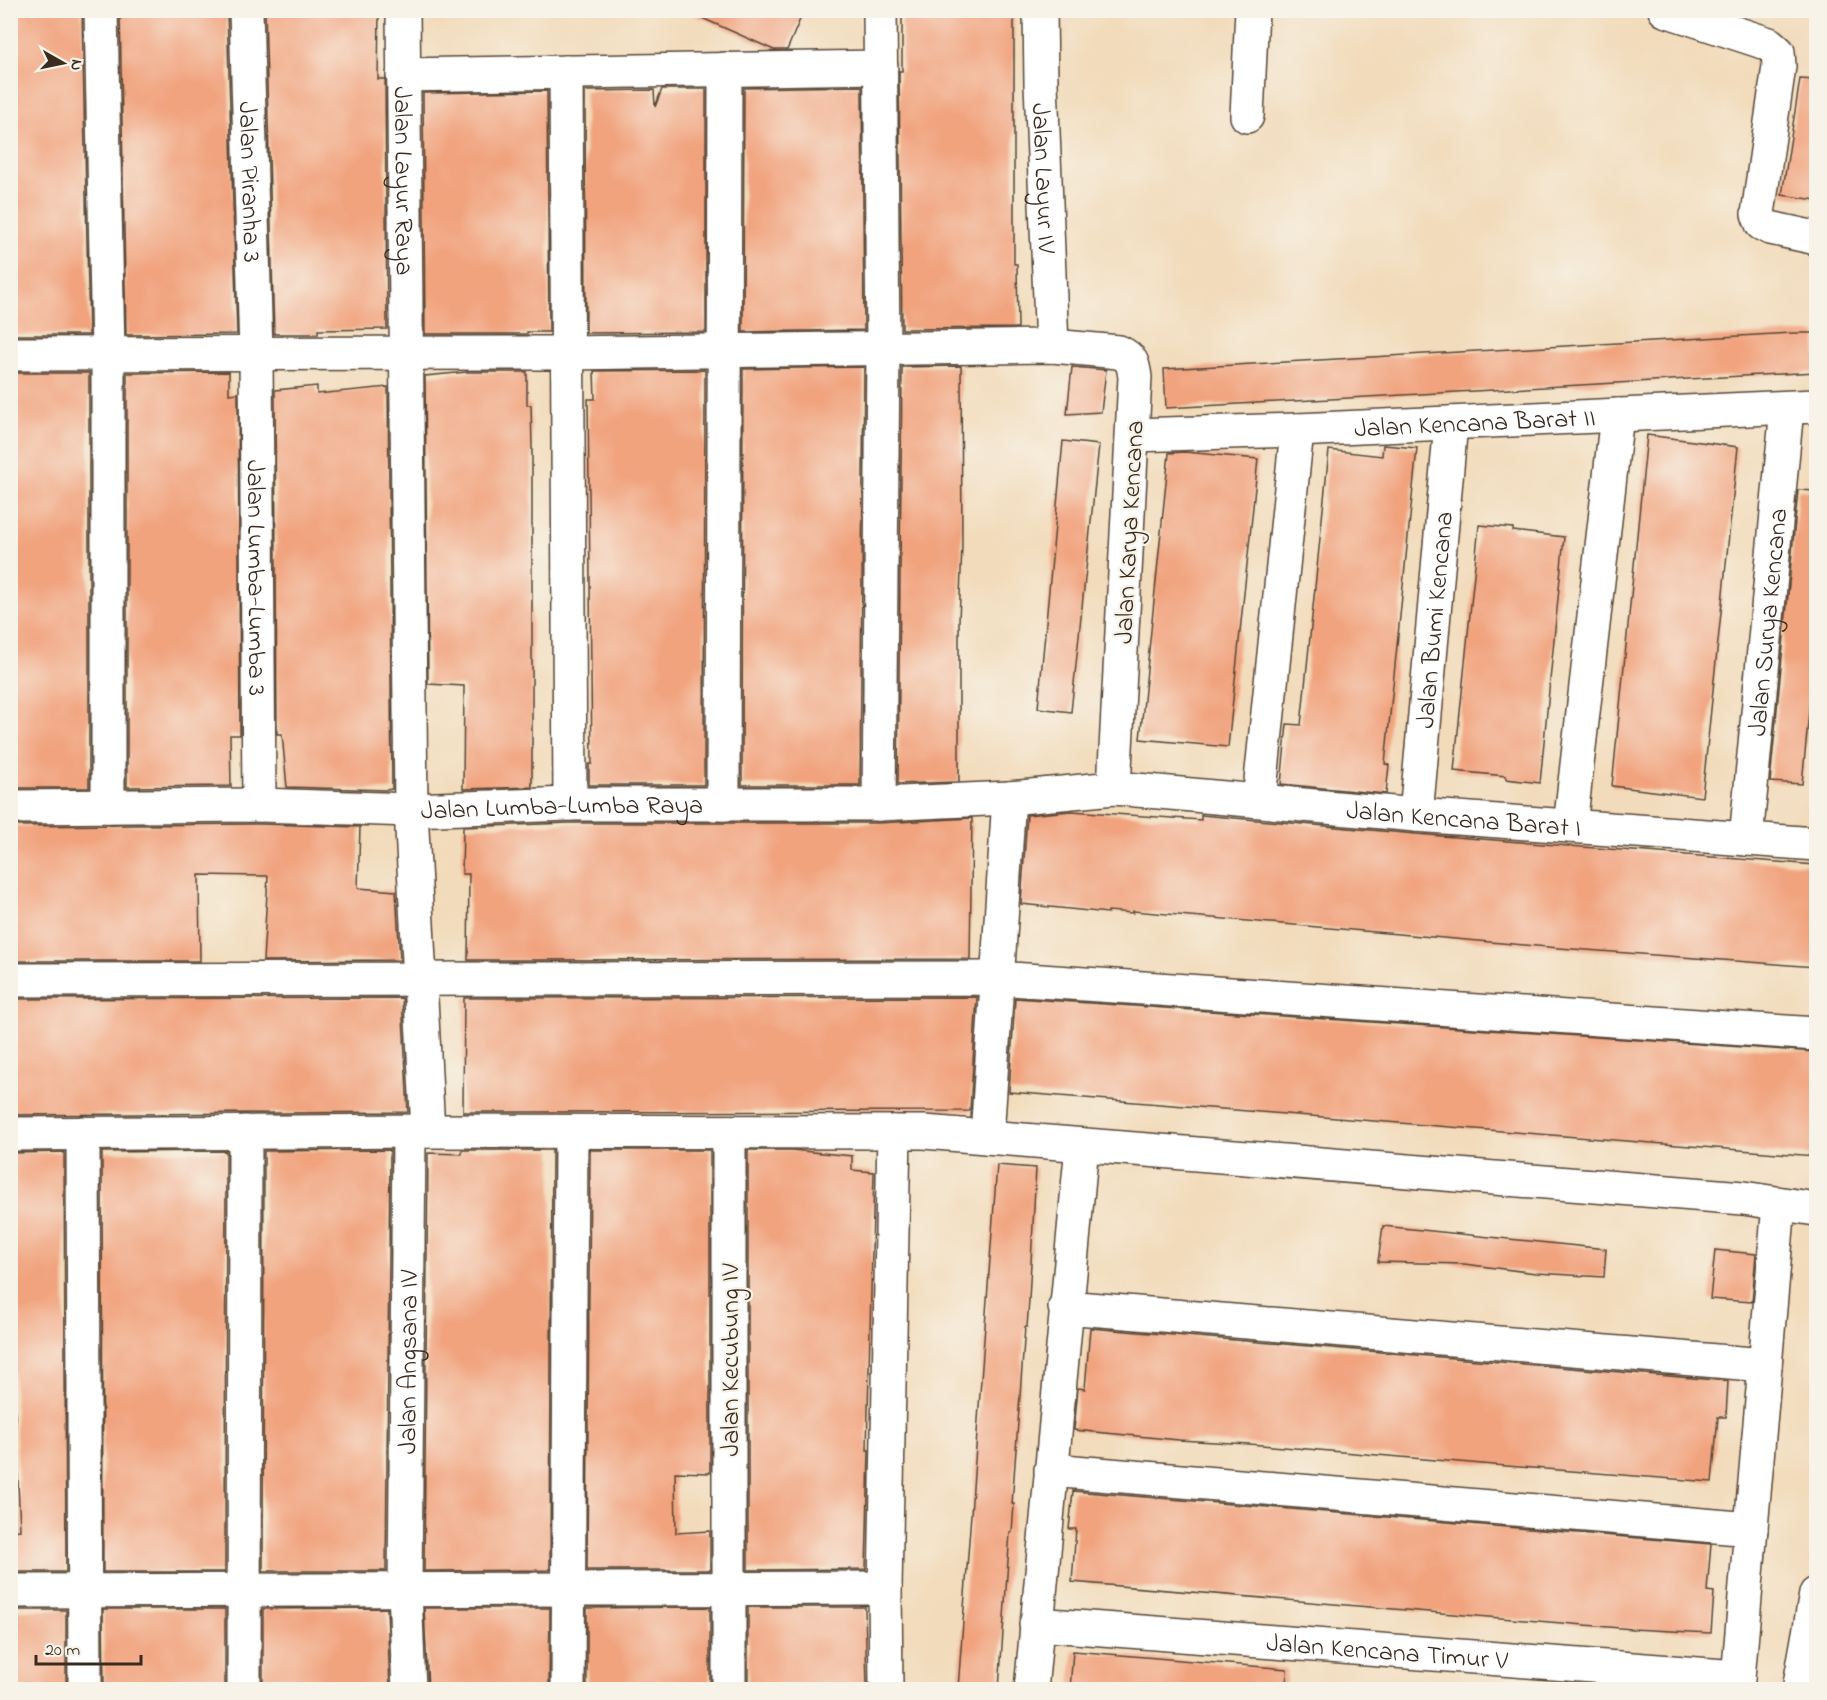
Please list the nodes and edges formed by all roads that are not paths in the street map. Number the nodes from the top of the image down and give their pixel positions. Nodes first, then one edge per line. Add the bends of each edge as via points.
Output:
1 (101, 10) edge
2 (246, 10) edge
3 (403, 10) edge
4 (880, 10) edge
5 (1040, 10) edge
6 (1252, 10) edge
7 (1665, 10) edge
8 (881, 67) junction
9 (726, 69) junction
10 (566, 72) junction
11 (403, 75) junction
12 (1247, 116) dead end
13 (1816, 238) edge
14 (1052, 346) junction
15 (883, 348) junction
16 (725, 351) junction
17 (108, 353) junction
18 (256, 353) junction
19 (406, 353) junction
20 (568, 353) junction
21 (10, 354) edge
22 (1802, 407) edge
23 (1617, 414) junction
24 (1451, 423) junction
25 (1297, 430) junction
26 (1133, 435) junction
27 (1114, 788) junction
28 (1009, 798) junction
29 (1259, 800) junction
30 (570, 804) junction
31 (723, 804) junction
32 (879, 804) junction
33 (259, 805) junction
34 (108, 806) junction
35 (10, 807) edge
36 (411, 810) junction
37 (1416, 815) junction
38 (1570, 826) junction
39 (1746, 839) junction
40 (1816, 844) edge
41 (421, 978) junction
42 (996, 978) junction
43 (10, 980) edge
44 (1816, 1034) edge
45 (418, 1131) junction
46 (245, 1132) junction
47 (571, 1132) junction
48 (729, 1132) junction
49 (894, 1132) junction
50 (82, 1133) junction
51 (10, 1134) edge
52 (987, 1137) junction
53 (1082, 1144) junction
54 (1779, 1204) junction
55 (1816, 1209) edge
56 (1065, 1307) junction
57 (1765, 1365) junction
58 (1051, 1470) junction
59 (1751, 1528) junction
60 (729, 1588) junction
61 (885, 1588) junction
62 (569, 1589) junction
63 (405, 1590) junction
64 (84, 1591) junction
65 (243, 1591) junction
66 (10, 1592) edge
67 (1816, 1594) edge
68 (1036, 1623) junction
69 (1738, 1683) edge
70 (85, 1689) edge
71 (244, 1689) edge
72 (409, 1689) edge
73 (568, 1689) edge
74 (729, 1689) edge
75 (886, 1689) edge
76 (1030, 1689) edge
77 (1799, 1689) edge

1 - 17 street
2 - 18 street, Jalan Piranha 3
3 - 11 street, Jalan Layur Raya
4 - 8 street
5 - 14 street, Jalan Layur IV
6 - 12 street
7 - 13 street via 1769,44 1778,52 1758,214 1762,224 1770,228
8 - 9 street
8 - 15 street
9 - 10 street
9 - 16 street
10 - 11 street
10 - 20 street
11 - 19 street, Jalan Layur Raya
14 - 15 street
14 - 26 street, Jalan Karya Kencana via 1128,356 1135,377
15 - 16 street
15 - 32 street
16 - 20 street
16 - 31 street
17 - 18 street
17 - 21 street
17 - 34 street
18 - 19 street
18 - 33 street, Jalan Lumba-Lumba 3
19 - 20 street
19 - 36 street, Jalan Layur Raya
20 - 30 street
22 - 23 street, Jalan Kencana Barat II
22 - 39 street, Jalan Surya Kencana
23 - 24 street, Jalan Kencana Barat II
23 - 38 street
24 - 25 street, Jalan Kencana Barat II
24 - 37 street, Jalan Bumi Kencana
25 - 26 street, Jalan Kencana Barat II
25 - 29 street
26 - 27 street, Jalan Karya Kencana
27 - 28 street, Jalan Lumba-Lumba Raya
27 - 29 street, Jalan Kencana Barat I
28 - 32 street, Jalan Lumba-Lumba Raya
28 - 42 street
29 - 37 street, Jalan Kencana Barat I
30 - 31 street, Jalan Lumba-Lumba Raya
30 - 36 street, Jalan Lumba-Lumba Raya
31 - 32 street, Jalan Lumba-Lumba Raya
33 - 34 street, Jalan Lumba-Lumba Raya
33 - 36 street, Jalan Lumba-Lumba Raya
34 - 35 street, Jalan Lumba-Lumba Raya
36 - 41 street, Jalan Angsana IV
37 - 38 street, Jalan Kencana Barat I
38 - 39 street, Jalan Kencana Barat I
39 - 40 street, Jalan Kencana Barat I
41 - 42 street
41 - 43 street
41 - 45 street, Jalan Angsana IV
42 - 44 street
42 - 52 street
45 - 46 street
45 - 47 street
45 - 63 street, Jalan Angsana IV
46 - 50 street
46 - 65 street
47 - 48 street
47 - 62 street
48 - 49 street
48 - 60 street, Jalan Kecubung IV
49 - 52 street
49 - 61 street
50 - 51 street
50 - 64 street
52 - 53 street
53 - 54 street
53 - 56 street
54 - 55 street
54 - 57 street
56 - 57 street
56 - 58 street
57 - 59 street
58 - 59 street
58 - 68 street
59 - 69 street
60 - 61 street
60 - 62 street
60 - 74 street, Jalan Kecubung IV
61 - 75 street
62 - 63 street
62 - 73 street
63 - 65 street
63 - 72 street, Jalan Angsana IV
64 - 65 street
64 - 66 street
64 - 70 street
65 - 71 street
67 - 77 street
68 - 69 street, Jalan Kencana Timur V
68 - 76 street

